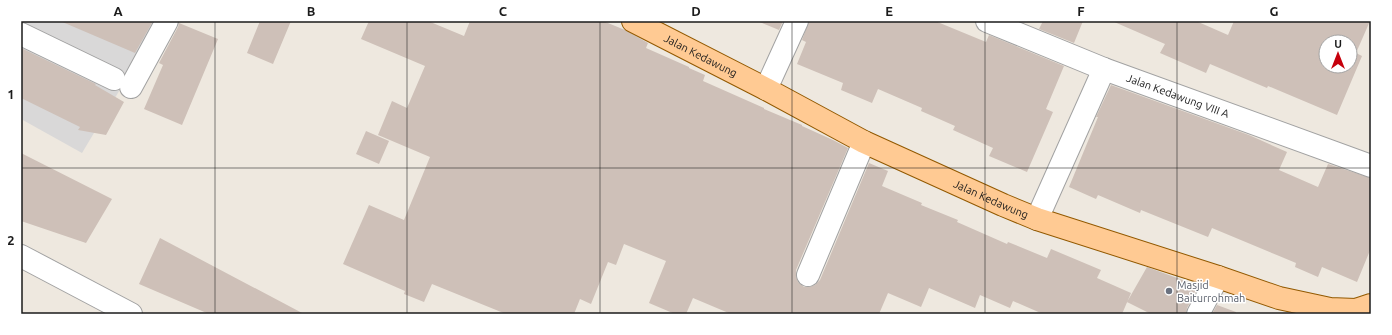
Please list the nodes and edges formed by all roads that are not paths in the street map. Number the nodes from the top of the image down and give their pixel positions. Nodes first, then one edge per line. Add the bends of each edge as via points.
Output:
1 (167, 21) edge
2 (633, 21) edge
3 (797, 21) edge
4 (987, 21) edge
5 (21, 34) edge
6 (1104, 69) junction
7 (766, 89) junction
8 (864, 142) junction
9 (1371, 166) edge
10 (1037, 219) junction
11 (21, 256) edge
12 (808, 275) dead end
13 (1218, 277) junction
14 (1371, 305) edge
15 (131, 314) edge
16 (1198, 314) edge

1 - 5 street via 122,83
2 - 7 main road, Jalan Kedawung
3 - 7 street
4 - 6 street, Jalan Kedawung VIII A
6 - 9 street, Jalan Kedawung VIII A
6 - 10 street
7 - 8 main road, Jalan Kedawung
8 - 10 main road, Jalan Kedawung
8 - 12 street
10 - 13 main road, Jalan Kedawung
11 - 15 street
13 - 14 main road, Jalan Kedawung via 1280,298 1330,309 1356,310
13 - 16 street

